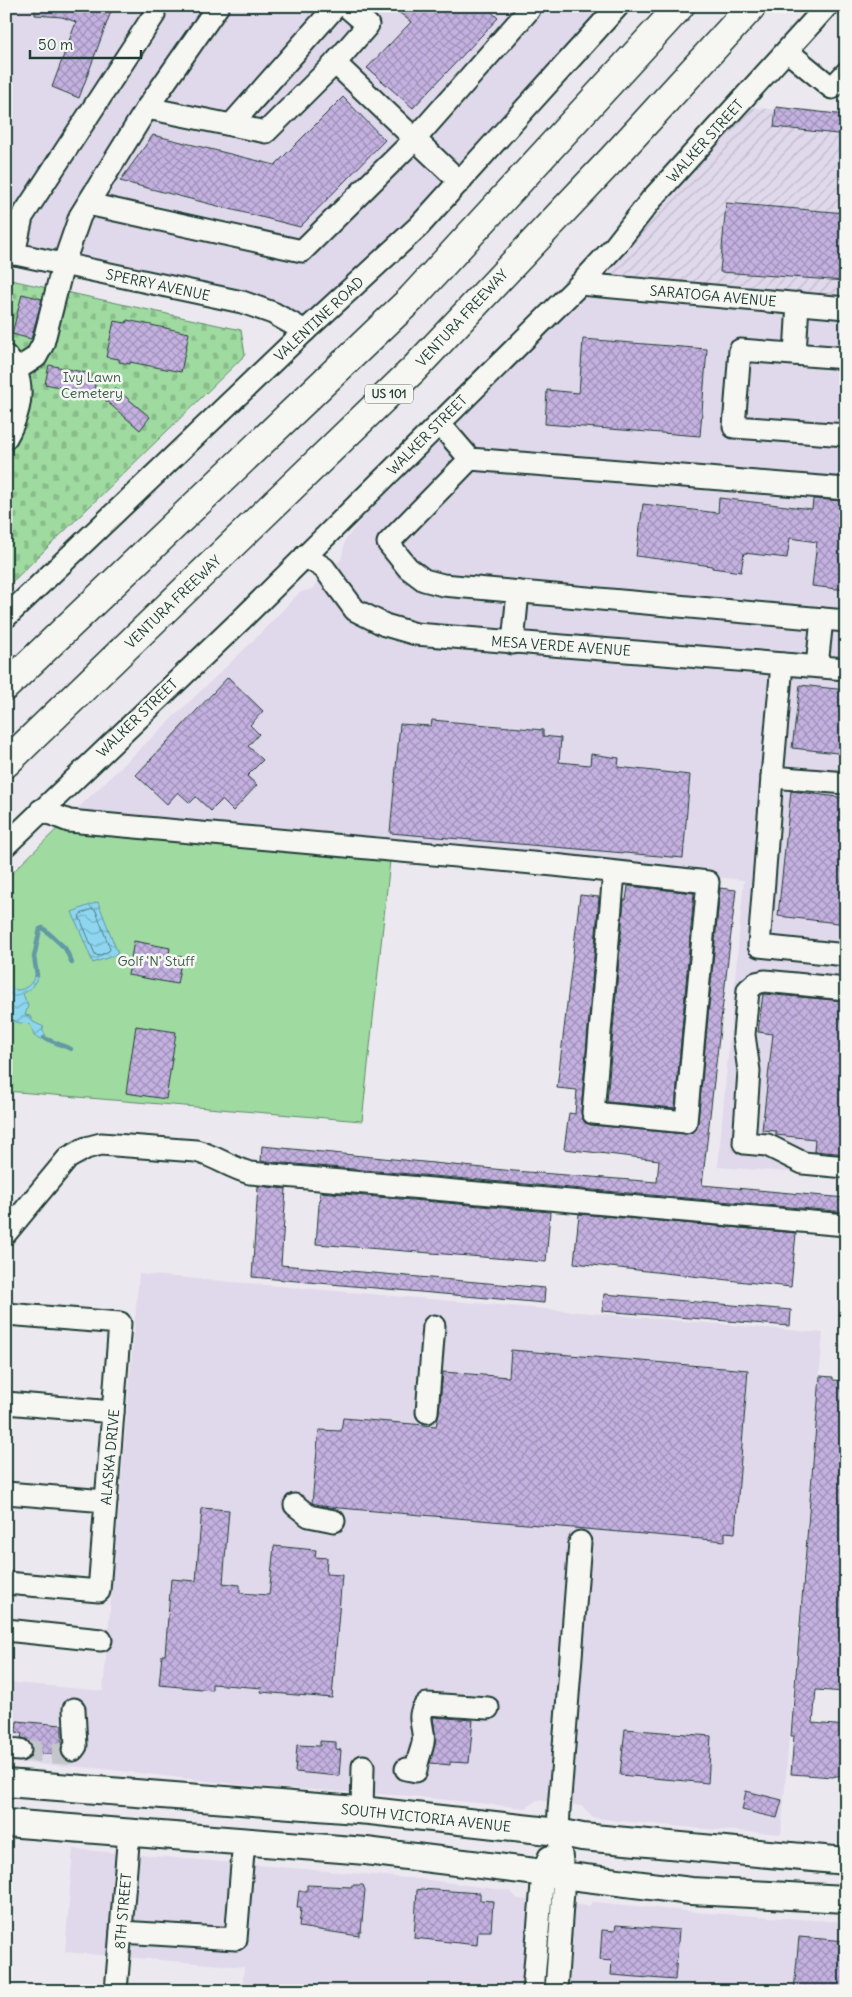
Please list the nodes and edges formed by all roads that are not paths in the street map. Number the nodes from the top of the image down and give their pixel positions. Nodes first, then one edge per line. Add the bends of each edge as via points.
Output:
1 (218, 6) edge
2 (336, 6) edge
3 (346, 6) edge
4 (525, 6) edge
5 (680, 6) edge
6 (752, 6) edge
7 (827, 6) edge
8 (612, 8) edge
9 (154, 14) dead end
10 (787, 51) junction
11 (335, 63) junction
12 (841, 86) edge
13 (147, 108) junction
14 (231, 125) junction
15 (415, 138) junction
16 (460, 182) junction
17 (88, 204) junction
18 (10, 253) edge
19 (62, 264) junction
20 (580, 284) junction
21 (798, 303) junction
22 (846, 308) edge
23 (305, 331) junction
24 (795, 354) junction
25 (846, 358) edge
26 (11, 363) edge
27 (439, 423) junction
28 (846, 436) edge
29 (6, 438) edge
30 (470, 459) junction
31 (846, 489) edge
32 (305, 556) junction
33 (518, 592) junction
34 (6, 618) edge
35 (822, 619) junction
36 (846, 621) edge
37 (513, 643) junction
38 (782, 664) junction
39 (817, 666) junction
40 (846, 669) edge
41 (6, 686) edge
42 (6, 763) edge
43 (772, 777) junction
44 (846, 783) edge
45 (41, 810) junction
46 (6, 845) edge
47 (614, 872) junction
48 (846, 955) edge
49 (846, 989) edge
50 (846, 1167) edge
51 (846, 1225) edge
52 (6, 1233) edge
53 (6, 1314) edge
54 (434, 1326) dead end
55 (6, 1403) edge
56 (113, 1412) junction
57 (427, 1412) dead end
58 (6, 1493) edge
59 (106, 1501) junction
60 (295, 1505) dead end
61 (334, 1521) dead end
62 (580, 1542) dead end
63 (6, 1583) edge
64 (6, 1630) edge
65 (101, 1640) dead end
66 (488, 1708) dead end
67 (74, 1709) dead end
68 (73, 1750) dead end
69 (363, 1766) dead end
70 (411, 1770) dead end
71 (6, 1783) edge
72 (362, 1810) junction
73 (6, 1823) edge
74 (129, 1832) junction
75 (558, 1832) junction
76 (244, 1840) junction
77 (846, 1862) edge
78 (554, 1874) junction
79 (846, 1898) edge
80 (121, 1932) junction
81 (116, 1991) edge
82 (534, 1991) edge
83 (556, 1991) edge

1 - 13 street
2 - 14 street
3 - 11 street via 368,25
4 - 15 street via 529,10
5 - 41 highway via 411,299
6 - 42 highway, VENTURA FREEWAY / US 101 via 414,369
7 - 10 street, WALKER STREET
8 - 16 street, VALENTINE ROAD
9 - 18 street via 22,217
10 - 12 street
10 - 20 street, WALKER STREET
11 - 14 street via 266,132
11 - 15 street
13 - 14 street
13 - 17 street
15 - 16 street
15 - 17 street via 302,251
16 - 23 street, VALENTINE ROAD via 419,226
17 - 19 street via 80,216
18 - 19 street, SPERRY AVENUE
19 - 23 street, SPERRY AVENUE via 242,302 272,313
19 - 26 street via 42,348 36,356
20 - 21 street, SARATOGA AVENUE
20 - 27 street, WALKER STREET
21 - 22 street, SARATOGA AVENUE
21 - 24 street
23 - 34 street, VALENTINE ROAD
24 - 25 street
24 - 28 street via 740,350 734,427
26 - 29 street via 21,383 19,406
27 - 30 street
27 - 32 street, WALKER STREET
30 - 31 street
30 - 33 street via 388,543 408,568 424,580 443,585
32 - 37 street, MESA VERDE AVENUE via 324,568 355,610 385,625 424,635
32 - 45 street, WALKER STREET
33 - 35 street
33 - 37 street
35 - 36 street
35 - 39 street
37 - 38 street, MESA VERDE AVENUE
38 - 39 street, MESA VERDE AVENUE
38 - 43 street
39 - 40 street, MESA VERDE AVENUE
43 - 44 street
43 - 48 street via 759,946
45 - 46 street, WALKER STREET
45 - 47 street via 69,821
47 - 47 street via 708,882 686,1122 593,1113
49 - 50 street via 765,981 756,983 748,990 744,1035 749,1071 744,1143 767,1146 803,1163
51 - 52 street via 258,1174 241,1171 196,1151 101,1144 68,1158
53 - 56 street, ALASKA DRIVE via 120,1323
54 - 57 street
55 - 56 street
56 - 59 street, ALASKA DRIVE
58 - 59 street
59 - 63 street, ALASKA DRIVE via 98,1591
60 - 61 street via 309,1516
62 - 75 street
64 - 65 street
66 - 70 street via 427,1704 420,1718 423,1744
67 - 68 street via 76,1746
69 - 72 street
71 - 72 main road, SOUTH VICTORIA AVENUE
72 - 75 main road, SOUTH VICTORIA AVENUE
73 - 74 main road
74 - 76 main road
74 - 80 street, 8TH STREET
75 - 77 main road, SOUTH VICTORIA AVENUE via 606,1840
75 - 78 street
76 - 78 main road via 435,1858
76 - 80 street via 236,1939
78 - 79 main road via 691,1891
78 - 82 street
78 - 83 street
80 - 81 street, 8TH STREET

